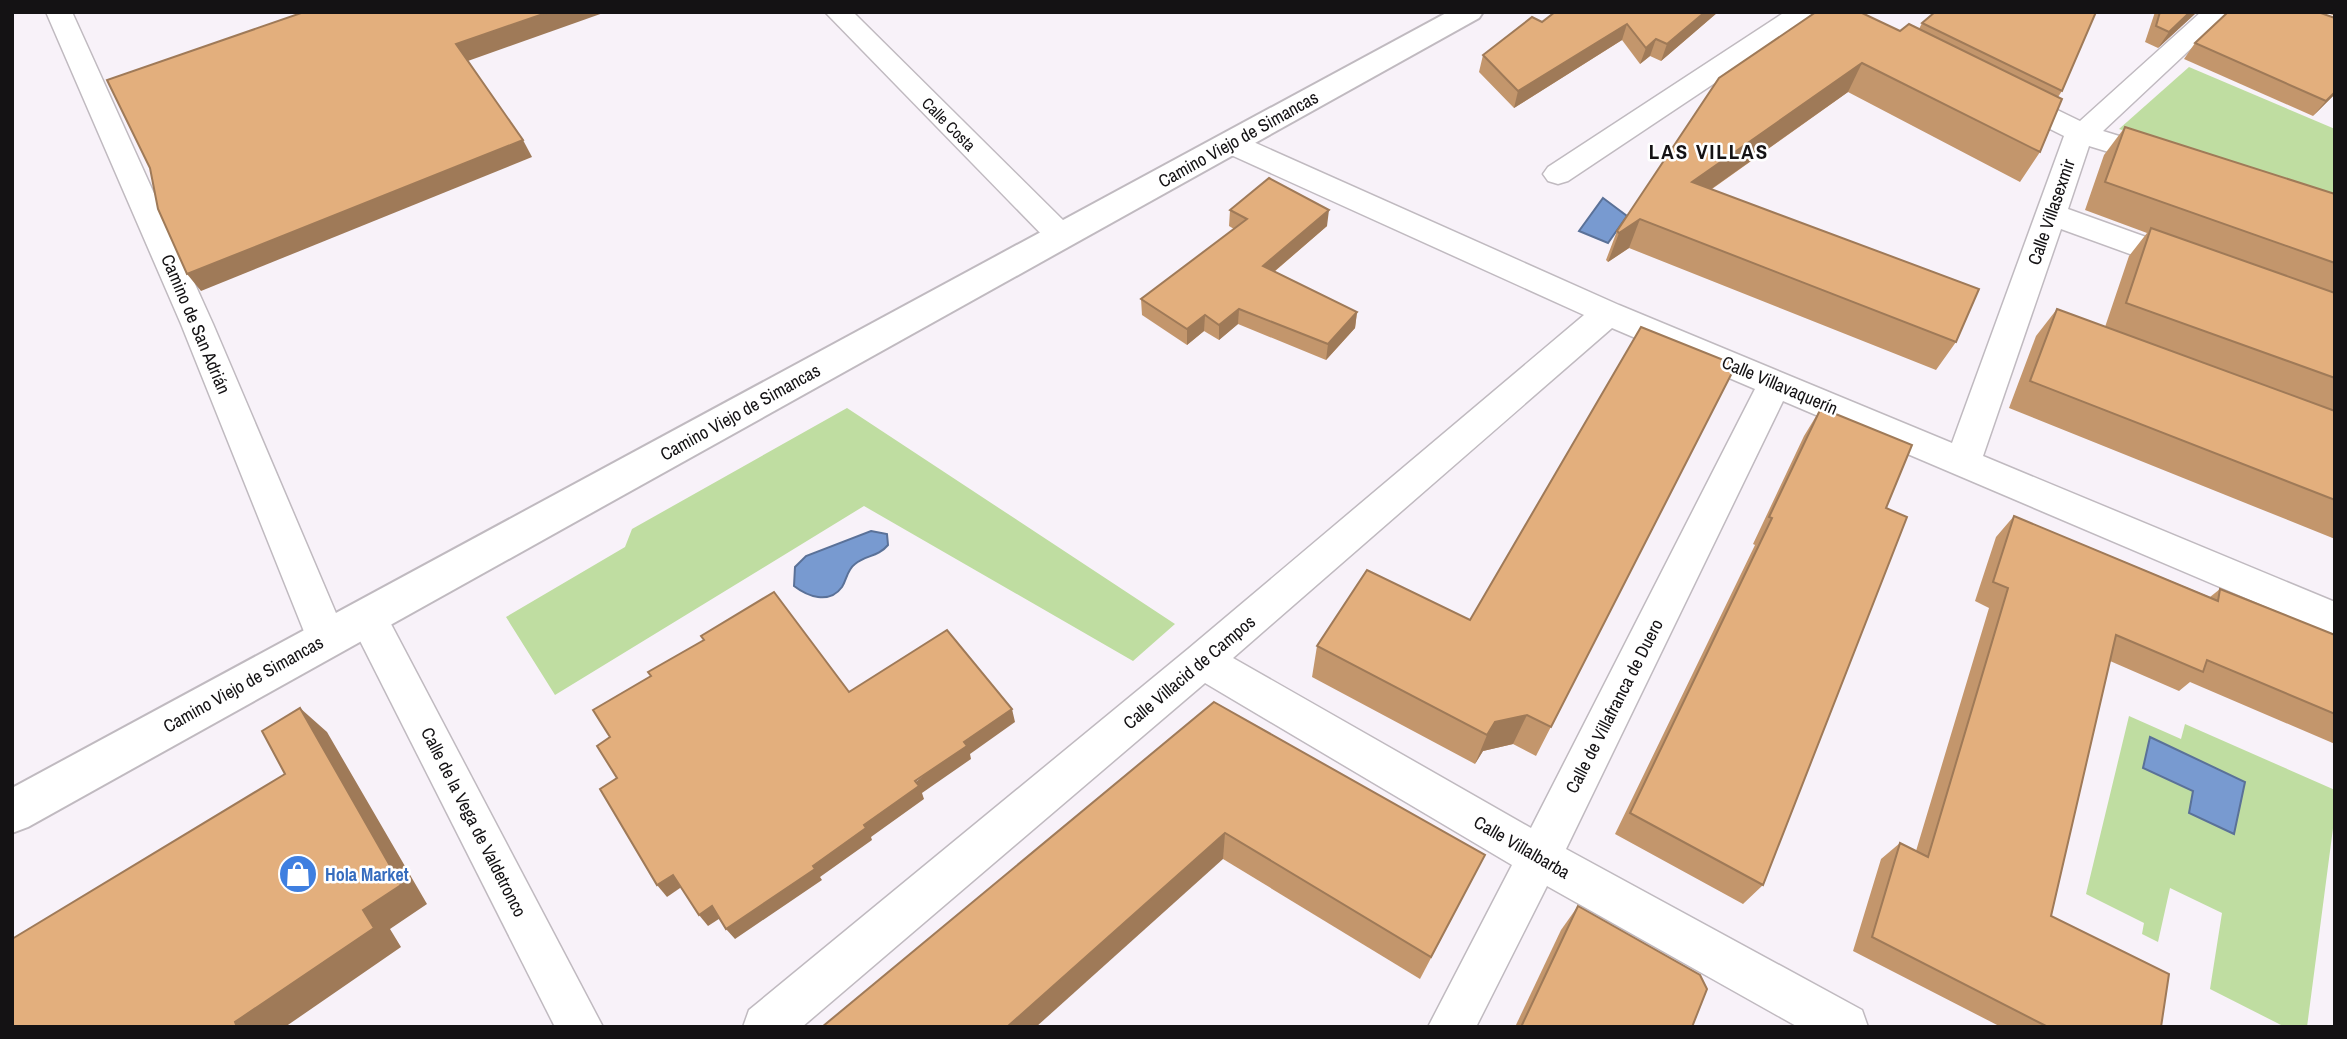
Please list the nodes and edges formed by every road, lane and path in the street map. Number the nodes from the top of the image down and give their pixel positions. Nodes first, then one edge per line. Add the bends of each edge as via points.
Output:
1 (59, 12) edge
2 (838, 12) edge
3 (1469, 12) edge
4 (1802, 12) edge
5 (2217, 12) edge
6 (1985, 85) edge
7 (2083, 134) junction
8 (1230, 143) junction
9 (2189, 169) edge
10 (1558, 174) dead end
11 (2050, 214) junction
12 (1060, 236) junction
13 (2218, 275) edge
14 (1608, 313) junction
15 (1775, 383) junction
16 (1963, 463) junction
17 (367, 617) junction
18 (2335, 620) edge
19 (327, 639) junction
20 (1202, 661) junction
21 (12, 812) edge
22 (1539, 857) junction
23 (580, 1027) edge
24 (766, 1027) edge
25 (1451, 1027) edge
26 (1845, 1027) edge

1 - 19 street, Camino de San Adrián via 197,324
2 - 12 street, Calle Costa
3 - 8 main road, Camino Viejo de Simancas
4 - 10 street
5 - 7 street, Calle Villasexmir
6 - 7 street
7 - 9 street
7 - 11 street, Calle Villasexmir via 2077,139
8 - 12 main road, Camino Viejo de Simancas
8 - 14 street, Calle Villavaquerín
11 - 13 street
11 - 16 street, Calle Villasexmir via 2028,318
12 - 17 main road, Camino Viejo de Simancas
14 - 15 street, Calle Villavaquerín
14 - 20 street, Calle Villacid de Campos
15 - 16 street, Calle Villavaquerín
15 - 22 street, Calle de Villafranca de Duero
16 - 18 street, Calle Villavaquerín
17 - 19 main road, Camino Viejo de Simancas
17 - 23 street, Calle de la Vega de Valdetronco
19 - 21 main road, Camino Viejo de Simancas
20 - 22 street, Calle Villalbarba
20 - 24 street, Calle Villacid de Campos
22 - 25 street, Calle de Villafranca de Duero
22 - 26 street, Calle Villalbarba

